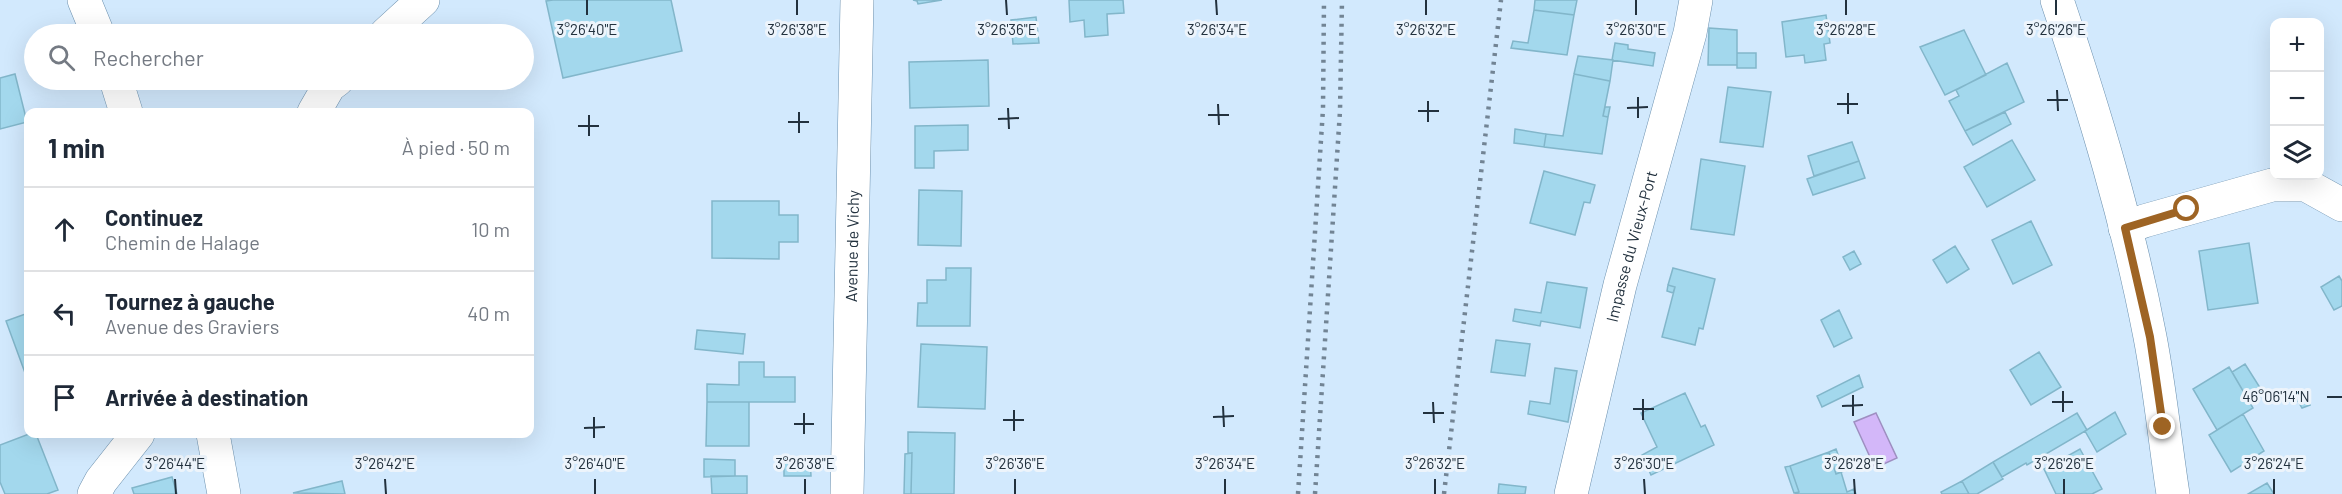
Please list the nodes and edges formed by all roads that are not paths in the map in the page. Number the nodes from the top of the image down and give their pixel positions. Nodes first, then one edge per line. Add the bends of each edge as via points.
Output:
1 (84, 0) edge
2 (423, 0) edge
3 (857, 0) edge
4 (1696, 0) edge
5 (2057, 0) edge
6 (2074, 0) edge
7 (94, 24) edge
8 (397, 24) edge
9 (119, 90) edge
10 (327, 90) edge
11 (2092, 105) junction
12 (125, 108) edge
13 (316, 108) edge
14 (2342, 205) edge
15 (2125, 228) junction
16 (135, 438) edge
17 (214, 438) edge
18 (94, 494) edge
19 (224, 494) edge
20 (847, 494) edge
21 (1571, 494) edge
22 (2173, 494) edge

1 - 7 street
2 - 8 street
3 - 20 street, Avenue de Vichy
4 - 21 street, Impasse du Vieux-Port via 1620,285
5 - 11 street
6 - 11 street
9 - 12 street
10 - 13 street
11 - 15 street
14 - 15 street via 2306,185 2272,185
15 - 22 street via 2150,337
16 - 18 street
17 - 19 street

